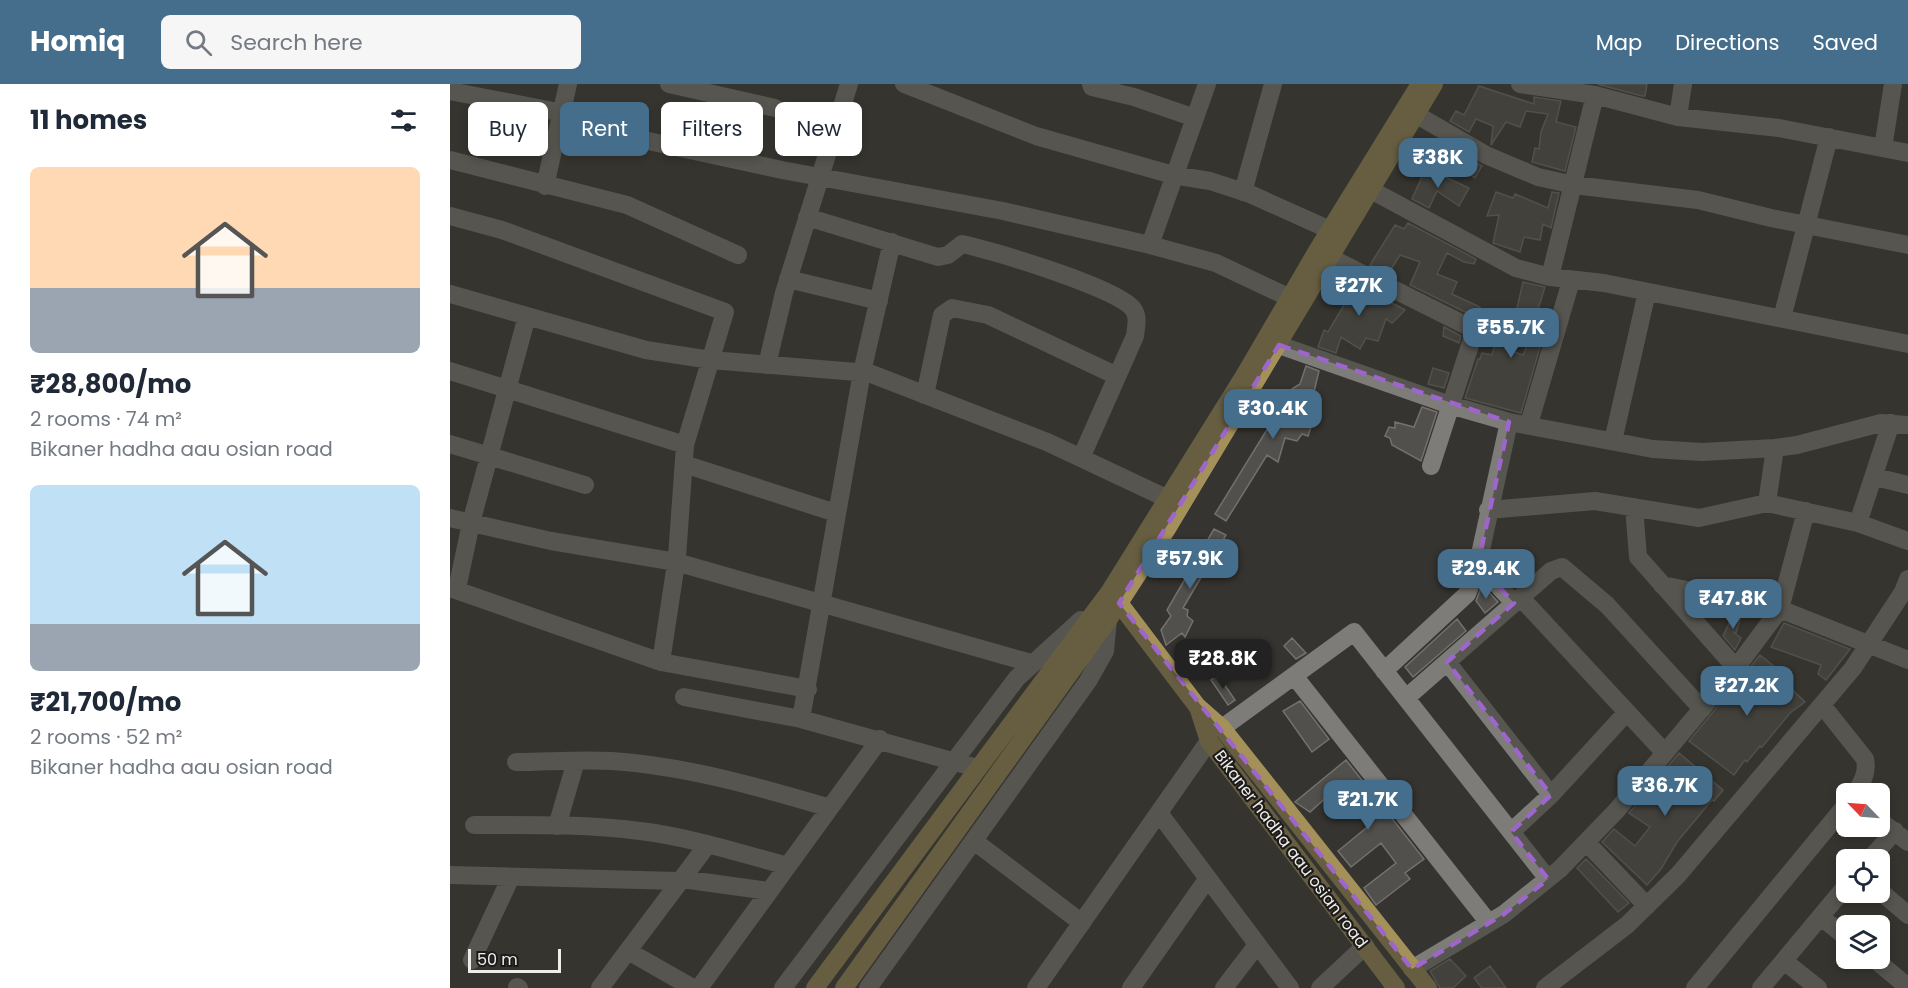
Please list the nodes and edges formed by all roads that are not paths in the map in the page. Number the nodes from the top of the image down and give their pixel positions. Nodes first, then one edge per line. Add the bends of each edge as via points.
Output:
1 (568, 84) edge
2 (669, 84) edge
3 (849, 84) edge
4 (904, 84) edge
5 (1091, 84) edge
6 (1207, 84) edge
7 (1273, 84) edge
8 (1420, 84) edge
9 (1434, 84) edge
10 (1520, 84) edge
11 (1683, 84) edge
12 (1893, 84) edge
13 (450, 91) edge
14 (1136, 91) edge
15 (1595, 95) junction
16 (565, 102) edge
17 (775, 108) dead end
18 (1417, 115) junction
19 (560, 117) edge
20 (1678, 117) junction
21 (1195, 118) junction
22 (560, 125) edge
23 (649, 137) edge
24 (1829, 137) junction
25 (1883, 148) junction
26 (1908, 153) edge
27 (450, 160) edge
28 (1173, 175) junction
29 (819, 176) junction
30 (1574, 185) junction
31 (545, 186) junction
32 (1371, 190) junction
33 (1243, 192) junction
34 (450, 216) edge
35 (807, 217) junction
36 (1805, 225) junction
37 (1330, 230) junction
38 (892, 242) junction
39 (1150, 245) junction
40 (1908, 245) edge
41 (738, 255) dead end
42 (1329, 257) junction
43 (1550, 277) junction
44 (788, 279) junction
45 (1571, 281) junction
46 (1647, 292) junction
47 (450, 294) edge
48 (1290, 298) junction
49 (879, 301) junction
50 (527, 316) junction
51 (1782, 318) junction
52 (1908, 344) edge
53 (1279, 345) junction
54 (711, 360) junction
55 (767, 365) junction
56 (450, 371) edge
57 (862, 372) junction
58 (1117, 376) junction
59 (508, 389) junction
60 (925, 395) junction
61 (1450, 405) junction
62 (1509, 422) junction
63 (1529, 424) junction
64 (1899, 424) edge
65 (1613, 441) junction
66 (450, 444) edge
67 (685, 445) junction
68 (1775, 448) junction
69 (490, 454) junction
70 (1081, 458) junction
71 (684, 464) junction
72 (1431, 466) dead end
73 (1875, 477) junction
74 (585, 485) dead end
75 (1908, 485) edge
76 (1168, 499) junction
77 (1767, 503) junction
78 (1634, 507) junction
79 (1488, 510) junction
80 (1806, 511) junction
81 (836, 513) junction
82 (450, 518) edge
83 (471, 523) junction
84 (1858, 523) junction
85 (1908, 541) edge
86 (676, 562) junction
87 (1478, 564) junction
88 (1662, 585) junction
89 (454, 588) edge
90 (1906, 589) edge
91 (1115, 597) junction
92 (1517, 600) junction
93 (821, 604) junction
94 (1780, 609) junction
95 (1108, 620) junction
96 (1870, 644) junction
97 (1908, 660) edge
98 (661, 662) junction
99 (1447, 662) junction
100 (1031, 663) junction
101 (1736, 668) junction
102 (1384, 671) junction
103 (1295, 677) junction
104 (808, 689) junction
105 (684, 697) dead end
106 (1406, 698) junction
107 (1822, 705) junction
108 (1197, 706) junction
109 (1702, 709) junction
110 (1628, 712) junction
111 (801, 719) junction
112 (1222, 728) junction
113 (880, 739) junction
114 (1209, 741) junction
115 (1665, 753) junction
116 (576, 761) junction
117 (954, 761) junction
118 (516, 762) dead end
119 (977, 768) junction
120 (1860, 783) edge
121 (1551, 795) junction
122 (830, 808) junction
123 (1159, 813) junction
124 (1836, 817) edge
125 (474, 825) dead end
126 (557, 826) junction
127 (1511, 832) junction
128 (1901, 837) edge
129 (974, 841) junction
130 (1586, 842) junction
131 (708, 844) junction
132 (1884, 849) edge
133 (788, 866) junction
134 (450, 875) edge
135 (511, 877) junction
136 (1208, 878) junction
137 (682, 879) junction
138 (1548, 879) junction
139 (769, 891) junction
140 (1836, 898) edge
141 (1890, 900) edge
142 (1647, 906) junction
143 (1908, 915) edge
144 (1821, 917) junction
145 (1082, 923) junction
146 (1489, 923) junction
147 (1836, 929) edge
148 (1257, 945) junction
149 (1365, 946) junction
150 (628, 951) junction
151 (472, 960) dead end
152 (1784, 961) junction
153 (1412, 969) junction
154 (1886, 969) edge
155 (1908, 987) edge
156 (600, 988) edge
157 (693, 988) edge
158 (699, 988) edge
159 (783, 988) edge
160 (815, 988) edge
161 (844, 988) edge
162 (868, 988) edge
163 (1036, 988) edge
164 (1131, 988) edge
165 (1224, 988) edge
166 (1290, 988) edge
167 (1320, 988) edge
168 (1396, 988) edge
169 (1428, 988) edge
170 (1545, 988) edge
171 (1695, 988) edge
172 (1761, 988) edge
173 (1818, 988) edge

1 - 16 street
2 - 17 street
3 - 29 street
4 - 28 street via 1035,136
5 - 14 street
6 - 21 street
7 - 33 street
8 - 37 main road
9 - 18 main road
10 - 15 street
11 - 20 street
12 - 25 street
13 - 19 street
14 - 21 street
15 - 20 street
15 - 30 street
18 - 30 street via 1486,155 1538,177
18 - 32 main road
20 - 24 street
21 - 28 street
22 - 31 street
23 - 29 street
24 - 25 street
24 - 36 street
25 - 26 street
27 - 31 street
28 - 33 street
28 - 39 street
29 - 35 street
29 - 39 street via 1003,211
30 - 36 street via 1698,200
30 - 43 street
31 - 41 street via 627,205
32 - 42 main road
32 - 43 street via 1516,268
33 - 37 street
34 - 54 street via 502,230 725,312
35 - 38 street
35 - 44 street
36 - 40 street
36 - 51 street
37 - 48 main road
38 - 49 street
38 - 58 street via 938,257 948,255 962,244 980,248 1120,298 1137,317 1135,336
39 - 48 street via 1216,263
42 - 53 main road
42 - 61 street via 1475,330
43 - 45 street
44 - 49 street
44 - 55 street
45 - 46 street
45 - 63 street
46 - 51 street
46 - 65 street
47 - 50 street
48 - 76 main road
49 - 57 street
50 - 54 street via 646,350
50 - 59 street
51 - 52 street
53 - 61 street
53 - 91 main road
54 - 55 street
54 - 67 street
55 - 57 street
56 - 59 street
57 - 60 street
57 - 81 street
58 - 60 street via 988,315 952,308 942,315
58 - 70 street
59 - 67 street
59 - 69 street
60 - 70 street
61 - 62 street
61 - 72 street
62 - 63 street
62 - 79 street
63 - 65 street
64 - 68 street
64 - 73 street
65 - 68 street via 1653,449 1702,452
66 - 69 street
67 - 71 street
68 - 77 street
69 - 74 street
69 - 83 street
70 - 76 street
71 - 81 street
71 - 86 street
73 - 75 street
73 - 84 street
76 - 91 main road
77 - 78 street via 1699,518
77 - 80 street
78 - 79 street via 1595,501
78 - 88 street via 1638,557
79 - 87 street
80 - 84 street
80 - 94 street
81 - 93 street
82 - 83 street
83 - 86 street
83 - 89 street
84 - 85 street
86 - 93 street
86 - 98 street
87 - 92 street
87 - 102 street via 1467,594
88 - 94 street
88 - 101 street
89 - 98 street
90 - 96 street
91 - 95 main road
91 - 100 street
91 - 108 main road, Bikaner hadha aau osian road
91 - 119 main road
92 - 99 street
92 - 109 street via 1551,571 1562,567 1607,605
92 - 110 street
93 - 100 street
93 - 104 street
94 - 96 street
94 - 101 street
95 - 129 street via 1105,651 1088,681
95 - 161 main road
96 - 97 street
96 - 107 street
98 - 104 street
99 - 106 street
99 - 121 street
100 - 117 street
101 - 109 street
102 - 103 street via 1354,632
102 - 106 street
103 - 112 street
103 - 146 street
104 - 111 street
105 - 111 street
106 - 127 street
107 - 120 street via 1865,759 1867,768
107 - 142 street via 1678,875
108 - 112 main road, Bikaner hadha aau osian road
108 - 114 main road, Bikaner hadha aau osian road
109 - 115 street
110 - 115 street
110 - 121 street
111 - 113 street
112 - 153 main road, Bikaner hadha aau osian road
113 - 117 street
113 - 122 street
114 - 123 street
114 - 149 main road, Bikaner hadha aau osian road
115 - 130 street
116 - 118 street
116 - 122 street via 612,761 676,770 749,784
116 - 126 street
117 - 119 street
117 - 159 street
119 - 160 main road
121 - 127 street
122 - 133 street
123 - 136 street
123 - 145 street
124 - 171 street
125 - 126 street
126 - 131 street via 640,831
127 - 138 street
128 - 132 street
129 - 145 street
129 - 162 street
130 - 138 street
130 - 142 street
131 - 133 street
131 - 137 street
133 - 139 street
134 - 135 street
135 - 137 street
135 - 151 street
136 - 148 street
136 - 164 street
137 - 139 street
137 - 150 street
138 - 146 street
139 - 158 street
140 - 144 street
141 - 143 street
142 - 170 street via 1627,926
144 - 147 street
144 - 152 street
145 - 163 street
146 - 153 street
148 - 165 street
148 - 166 street
149 - 167 street
149 - 168 main road, Bikaner hadha aau osian road
150 - 156 street
150 - 157 street
152 - 172 street
152 - 173 street
153 - 169 main road, Bikaner hadha aau osian road
154 - 155 street

